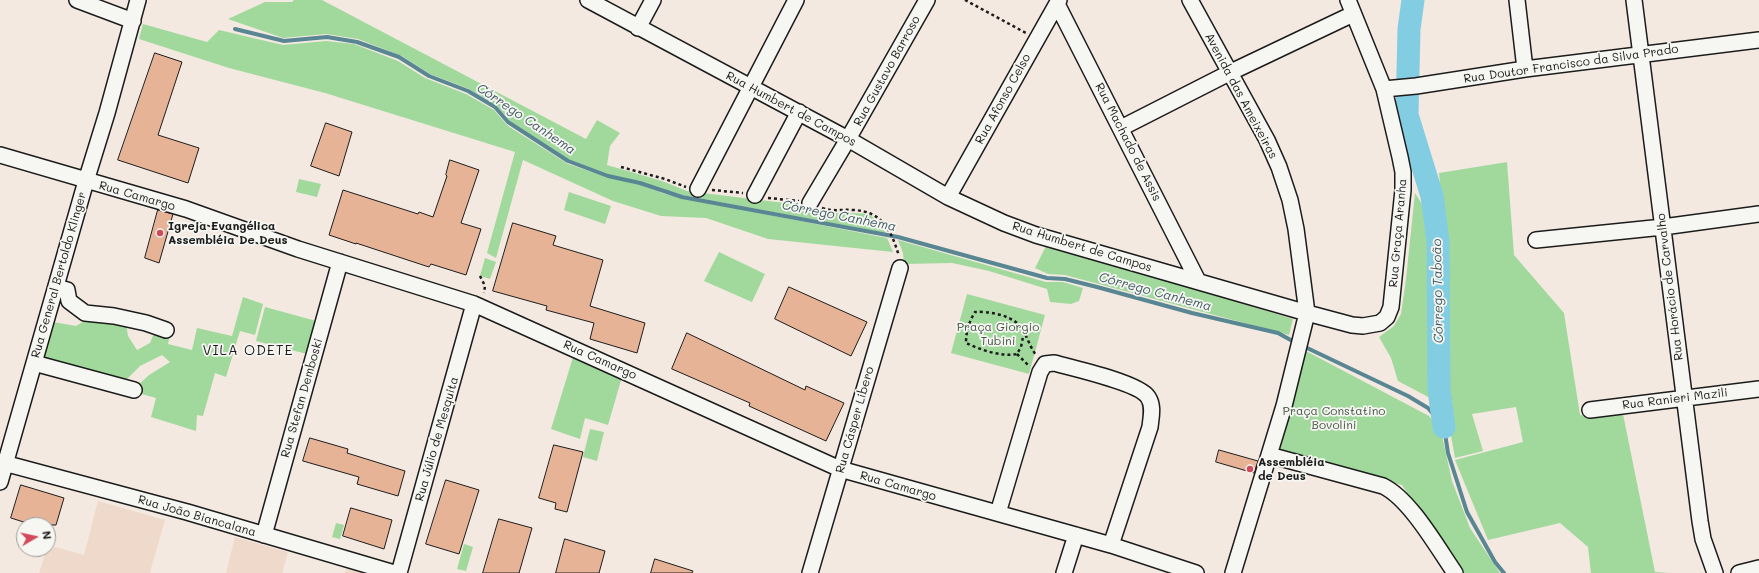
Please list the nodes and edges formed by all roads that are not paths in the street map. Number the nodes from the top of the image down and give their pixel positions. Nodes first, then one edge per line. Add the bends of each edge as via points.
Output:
1 (77, 0) edge
2 (138, 0) edge
3 (588, 0) edge
4 (653, 0) edge
5 (796, 0) edge
6 (927, 0) edge
7 (1190, 0) edge
8 (1348, 0) edge
9 (1517, 0) edge
10 (1634, 0) edge
11 (1058, 2) edge
12 (1353, 14) junction
13 (133, 22) junction
14 (638, 28) junction
15 (1759, 40) edge
16 (1641, 54) junction
17 (1525, 69) junction
18 (1229, 73) junction
19 (750, 86) junction
20 (1386, 89) junction
21 (799, 112) junction
22 (1121, 128) junction
23 (848, 139) junction
24 (0, 155) edge
25 (86, 181) junction
26 (698, 189) dead end
27 (755, 195) dead end
28 (948, 197) junction
29 (810, 203) dead end
30 (1759, 214) edge
31 (1663, 227) junction
32 (1536, 240) dead end
33 (340, 262) junction
34 (900, 268) dead end
35 (1198, 281) junction
36 (56, 287) junction
37 (474, 304) junction
38 (1391, 307) joint
39 (1307, 313) junction
40 (166, 330) dead end
41 (34, 363) junction
42 (1759, 389) edge
43 (134, 390) dead end
44 (1684, 399) junction
45 (1590, 410) dead end
46 (1269, 455) junction
47 (3, 463) edge
48 (840, 469) junction
49 (0, 482) edge
50 (998, 513) junction
51 (264, 535) junction
52 (1076, 536) junction
53 (1111, 545) junction
54 (1759, 568) edge
55 (394, 573) edge
56 (399, 573) edge
57 (810, 573) edge
58 (1064, 573) edge
59 (1196, 573) edge
60 (1233, 573) edge
61 (1455, 573) edge
62 (1715, 573) edge
63 (1739, 573) edge

1 - 13 street
2 - 13 street, Rua General Bertoldo Klinger
3 - 14 street, Rua Humbert de Campos
4 - 14 street
5 - 19 street
6 - 23 street, Rua Gustavo Barroso
7 - 18 street, Avenida das Ameixeiras
8 - 12 street, Rua Graça Aranha
9 - 17 street
10 - 16 street, Rua Horácio de Carvalho
11 - 22 street, Rua Machado de Assis
11 - 28 street, Rua Afonso Celso
12 - 18 street
12 - 20 street, Rua Graça Aranha
13 - 25 street, Rua General Bertoldo Klinger
14 - 19 street, Rua Humbert de Campos
15 - 16 street, Rua Doutor Francisco da Silva Prado
16 - 17 street, Rua Doutor Francisco da Silva Prado
16 - 31 street, Rua Horácio de Carvalho
17 - 20 street, Rua Doutor Francisco da Silva Prado
18 - 22 street
18 - 39 street, Avenida das Ameixeiras via 1267,140 1283,180 1296,229
19 - 21 street, Rua Humbert de Campos
19 - 26 street
20 - 38 street, Rua Graça Aranha via 1403,172
21 - 23 street, Rua Humbert de Campos
21 - 27 street
22 - 35 street, Rua Machado de Assis
23 - 28 street, Rua Humbert de Campos
23 - 29 street, Rua Gustavo Barroso
24 - 25 street, Rua Camargo
25 - 33 street, Rua Camargo via 186,209
25 - 36 street, Rua General Bertoldo Klinger
28 - 35 street, Rua Humbert de Campos via 1036,235
30 - 31 street
31 - 32 street
31 - 44 street, Rua Horácio de Carvalho
33 - 37 street, Rua Camargo
33 - 51 street, Rua Stefan Demboski
34 - 48 street, Rua Cásper Libero
35 - 39 street, Rua Humbert de Campos
36 - 40 street via 67,290 69,301 85,313 114,316
36 - 41 street, Rua General Bertoldo Klinger
37 - 48 street, Rua Camargo
37 - 56 street, Rua Júlio de Mesquita
38 - 39 street, Rua Humbert de Campos via 1388,317 1380,323 1363,326
39 - 46 street
41 - 43 street
41 - 47 street, Rua General Bertoldo Klinger
42 - 44 street, Rua Ranieri Mazili
44 - 45 street, Rua Ranieri Mazili
44 - 62 street, Rua Horácio de Carvalho via 1703,539
46 - 60 street
46 - 61 street via 1392,490 1406,502
47 - 49 street, Rua General Bertoldo Klinger
47 - 51 street, Rua João Biancalana
48 - 50 street, Rua Camargo
48 - 57 street, Rua Cásper Libero
50 - 52 street, Rua Camargo
50 - 53 street via 1040,372 1045,364 1054,363 1135,387 1148,396 1151,402 1150,427
51 - 55 street, Rua João Biancalana
52 - 53 street, Rua Camargo
52 - 58 street
53 - 59 street, Rua Camargo
54 - 63 street

